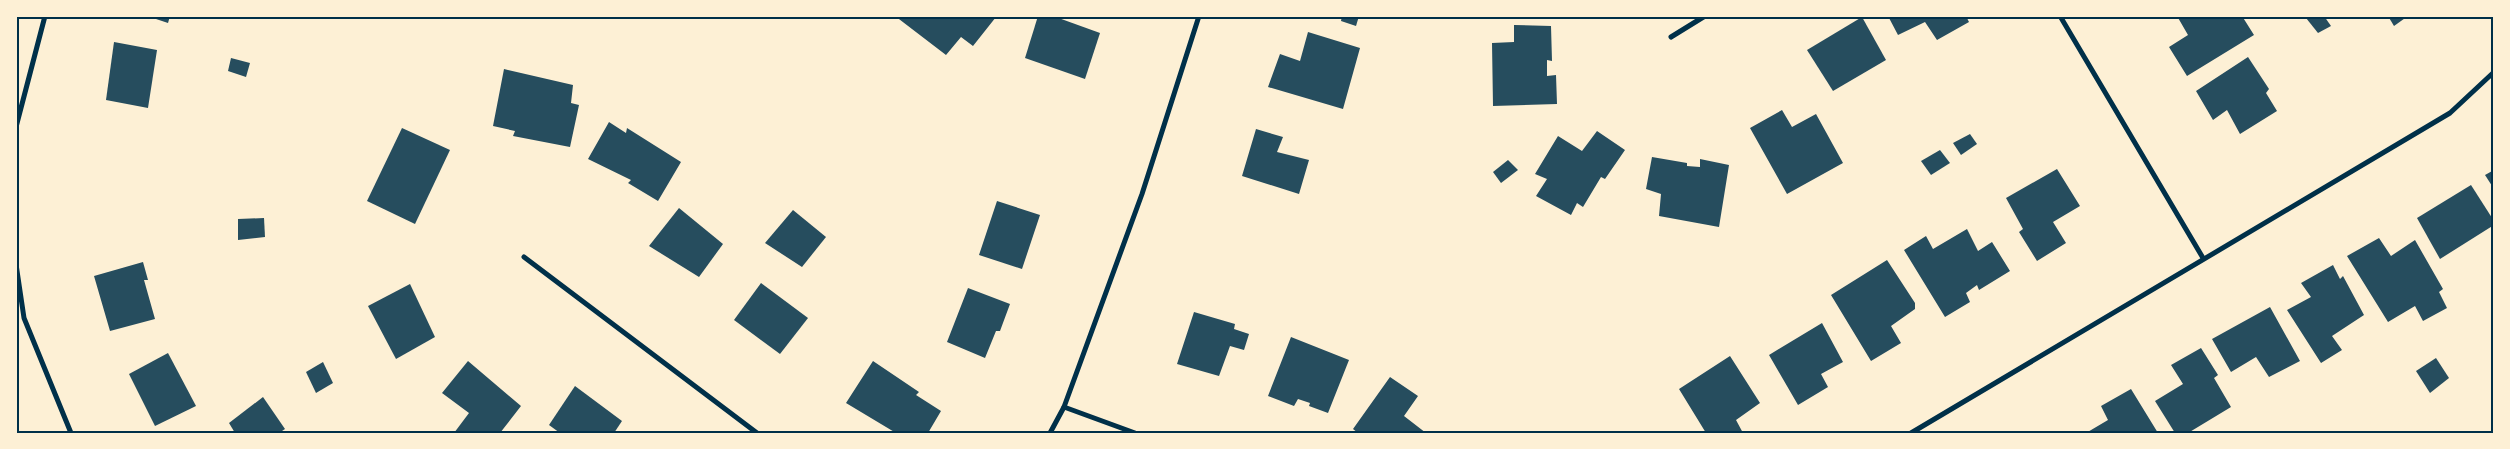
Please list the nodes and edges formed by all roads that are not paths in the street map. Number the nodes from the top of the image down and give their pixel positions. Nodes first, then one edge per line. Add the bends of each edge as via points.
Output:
1 (45, 16) edge
2 (1199, 16) edge
3 (1706, 16) edge
4 (2060, 16) edge
5 (1671, 37) dead end
6 (2494, 72) edge
7 (16, 128) edge
8 (524, 257) dead end
9 (2203, 258) junction
10 (16, 264) edge
11 (1064, 407) junction
12 (71, 433) edge
13 (757, 433) edge
14 (1050, 433) edge
15 (1135, 433) edge
16 (1911, 433) edge

1 - 7 street
2 - 11 street via 1142,194
3 - 5 street
4 - 9 street
6 - 9 street via 2450,113
8 - 13 street
9 - 16 street
10 - 12 street via 24,318
11 - 14 street
11 - 15 street

